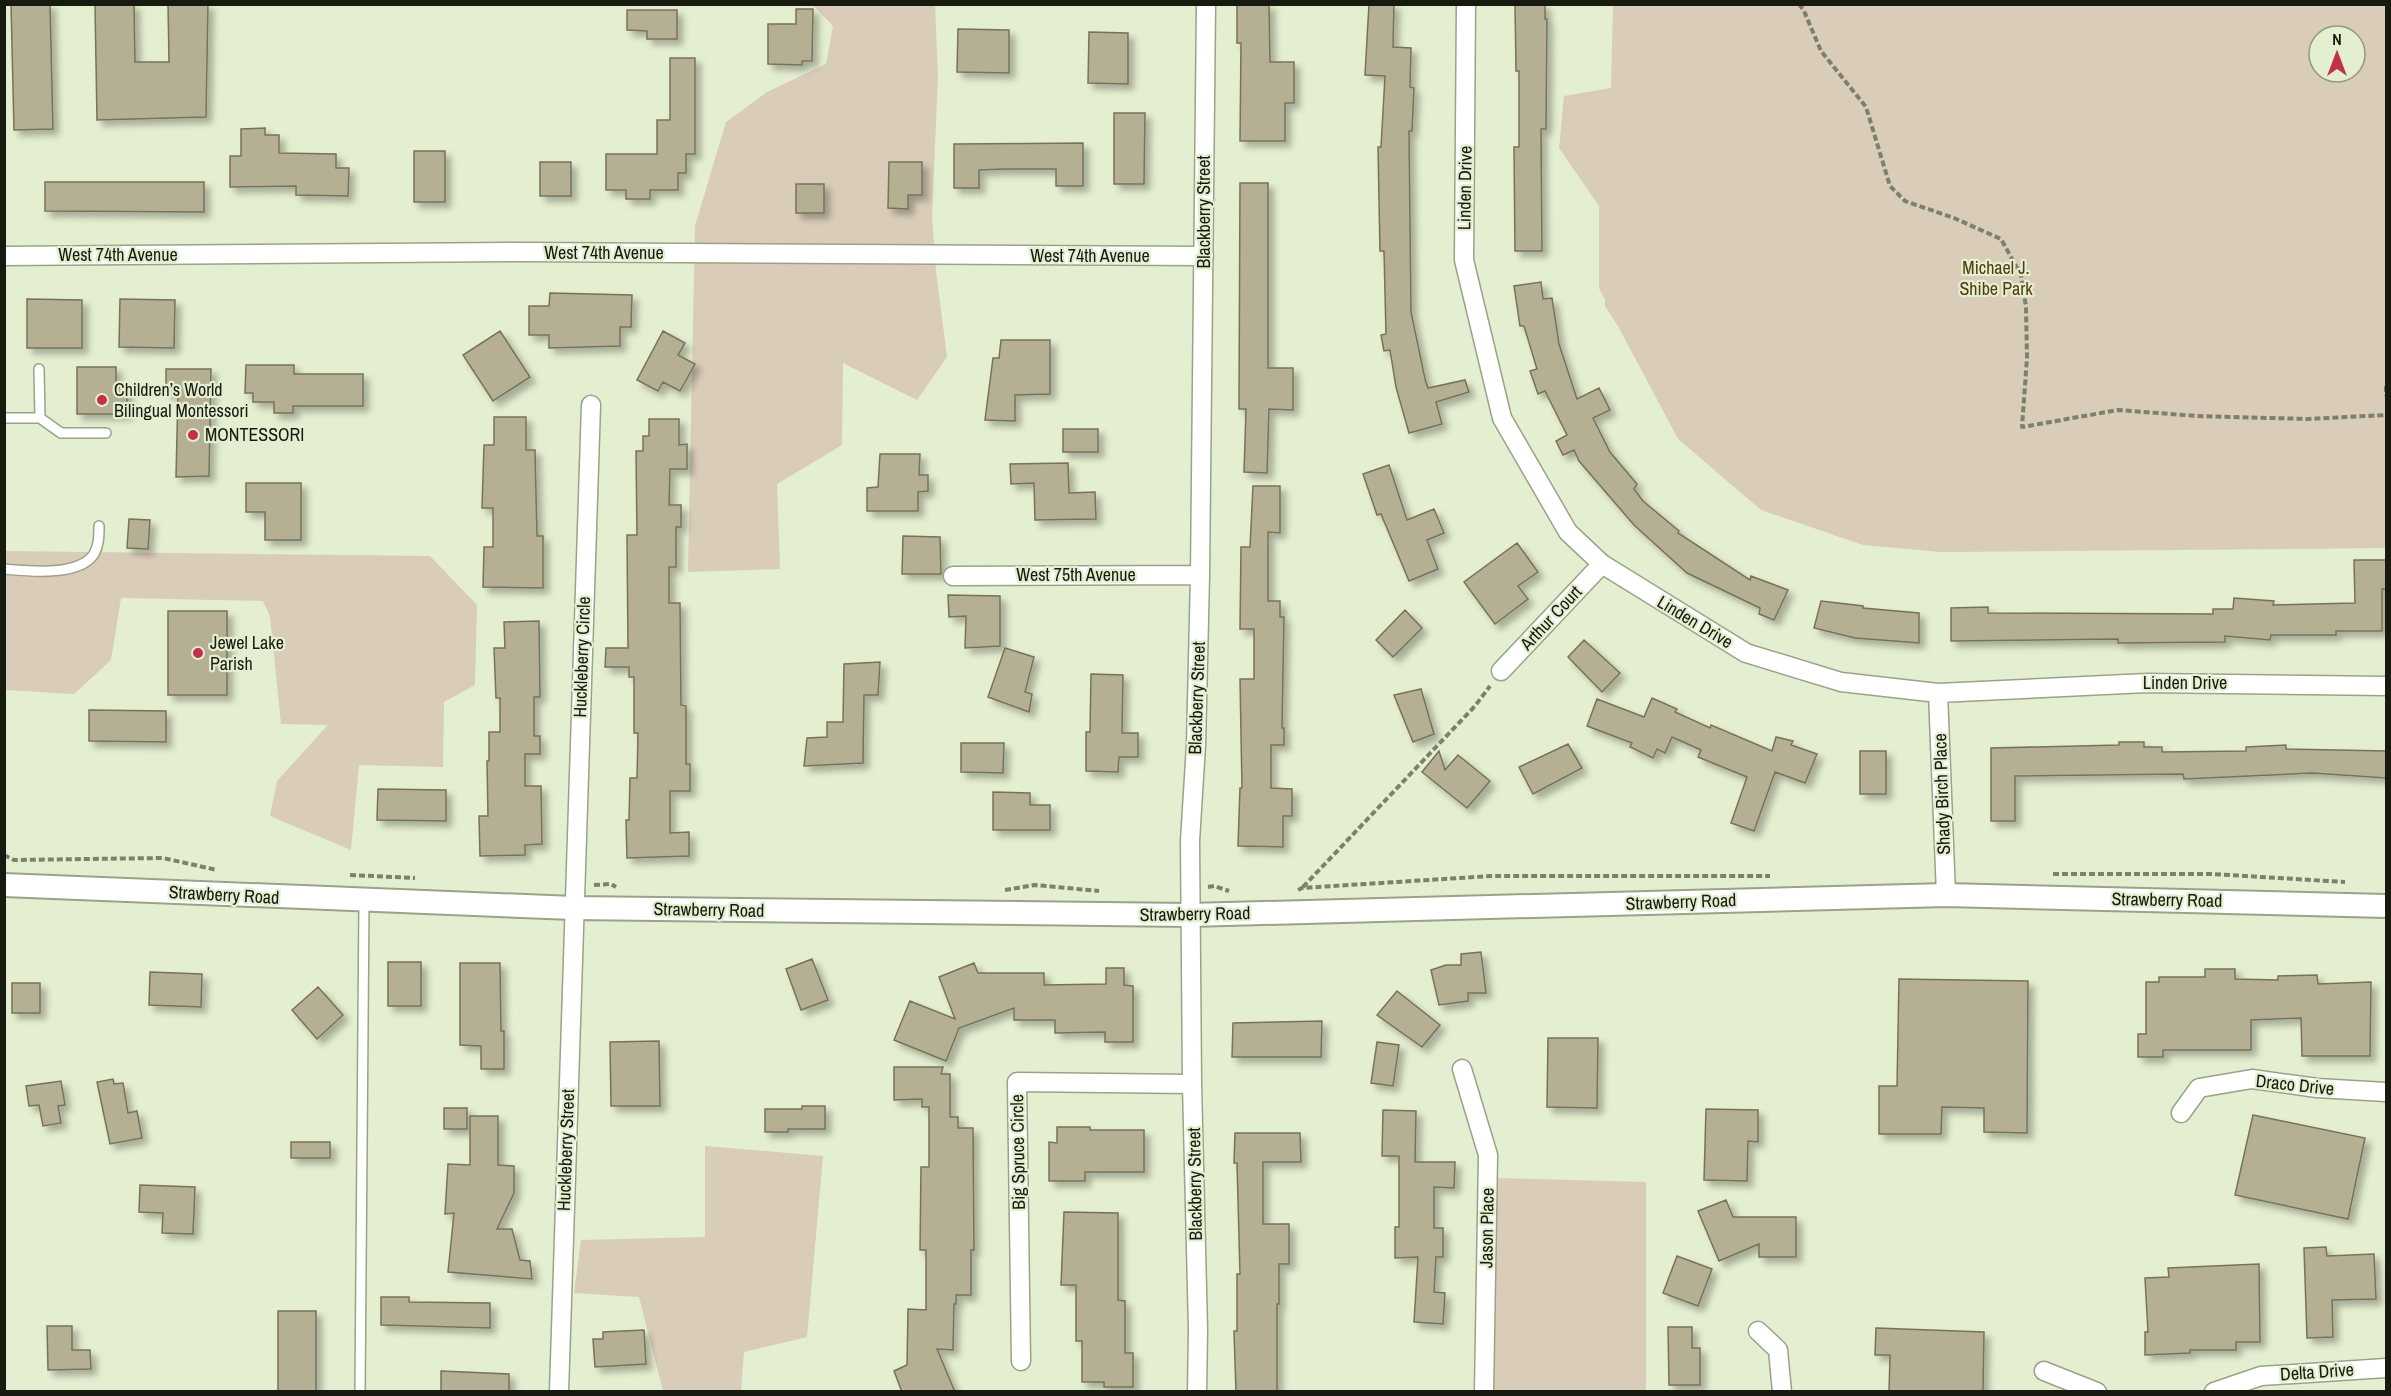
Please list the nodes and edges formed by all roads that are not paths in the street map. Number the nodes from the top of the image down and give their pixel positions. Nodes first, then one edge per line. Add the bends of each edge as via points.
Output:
1 (1206, 4) edge
2 (1466, 4) edge
3 (4, 255) edge
4 (1204, 256) junction
5 (39, 369) dead end
6 (591, 405) dead end
7 (4, 418) edge
8 (40, 418) junction
9 (106, 433) dead end
10 (99, 526) dead end
11 (1602, 564) junction
12 (4, 569) edge
13 (1200, 575) junction
14 (952, 576) dead end
15 (1501, 671) road end
16 (2386, 686) edge
17 (1938, 693) junction
18 (4, 885) edge
19 (1946, 895) junction
20 (364, 902) junction
21 (2386, 906) edge
22 (573, 908) junction
23 (1190, 915) junction
24 (1462, 1069) dead end
25 (1192, 1084) junction
26 (2386, 1092) edge
27 (2181, 1113) dead end
28 (1758, 1331) dead end
29 (1021, 1361) dead end
30 (2386, 1368) edge
31 (2044, 1371) dead end
32 (360, 1392) edge
33 (559, 1392) edge
34 (1197, 1392) edge
35 (1484, 1392) edge
36 (1782, 1392) edge
37 (2097, 1392) edge
38 (2214, 1392) edge

1 - 4 street, Blackberry Street
2 - 11 street, Linden Drive via 1464,260 1502,418 1568,532
3 - 4 street, West 74th Avenue via 521,252
4 - 13 street, Blackberry Street
5 - 8 lane
6 - 22 street, Huckleberry Circle
7 - 8 lane
8 - 9 lane via 61,433
10 - 12 lane via 98,542 86,562 63,570
11 - 15 street, Arthur Court
11 - 17 street, Linden Drive via 1746,653 1840,682
13 - 14 street, West 75th Avenue
13 - 23 street, Blackberry Street
16 - 17 street, Linden Drive via 2147,682
17 - 19 street, Shady Birch Place
18 - 20 street, Strawberry Road
19 - 21 street, Strawberry Road
19 - 23 street, Strawberry Road
20 - 22 street, Strawberry Road
20 - 32 lane
22 - 23 street, Strawberry Road
22 - 33 street, Huckleberry Street
23 - 25 street, Blackberry Street
24 - 35 street, Jason Place via 1488,1155
25 - 29 street, Big Spruce Circle via 1017,1082
25 - 34 street, Blackberry Street
26 - 27 street, Draco Drive via 2252,1079 2199,1088
28 - 36 street via 1778,1350
30 - 38 street, Delta Drive via 2261,1376
31 - 37 street

